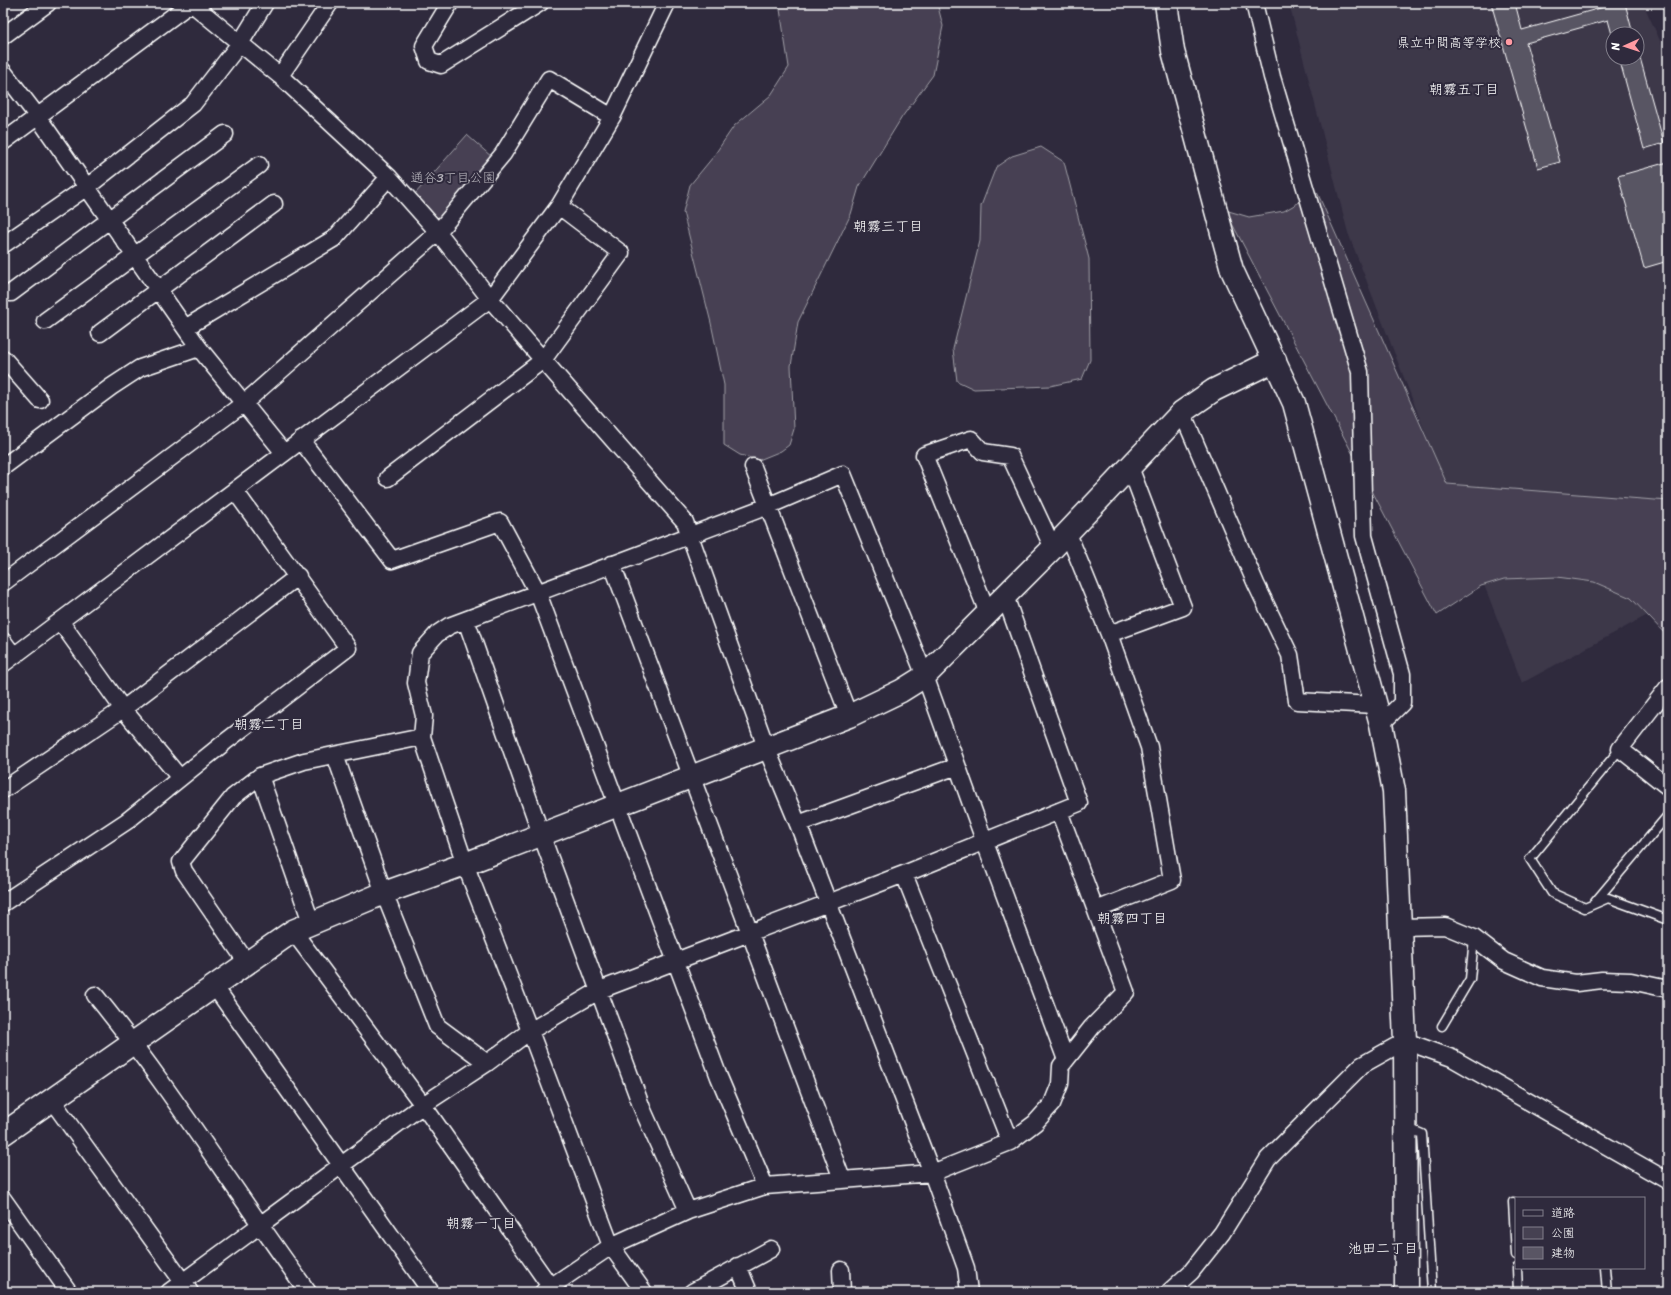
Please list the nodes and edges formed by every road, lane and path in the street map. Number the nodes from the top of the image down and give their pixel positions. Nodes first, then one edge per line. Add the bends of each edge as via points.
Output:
1 (48, 3) edge
2 (191, 3) edge
3 (265, 3) edge
4 (330, 3) edge
5 (450, 3) edge
6 (540, 3) edge
7 (668, 3) edge
8 (1166, 3) edge
9 (1254, 3) edge
10 (3, 36) edge
11 (240, 42) junction
12 (3, 71) edge
13 (280, 76) junction
14 (38, 117) junction
15 (612, 117) junction
16 (225, 134) dead end
17 (3, 142) edge
18 (260, 164) dead end
19 (388, 177) junction
20 (87, 187) junction
21 (274, 204) dead end
22 (560, 206) junction
23 (110, 220) junction
24 (438, 232) junction
25 (3, 245) edge
26 (135, 255) junction
27 (158, 290) junction
28 (11, 293) dead end
29 (490, 299) junction
30 (45, 321) dead end
31 (185, 328) junction
32 (100, 333) dead end
33 (199, 348) junction
34 (3, 358) edge
35 (543, 360) junction
36 (1275, 360) junction
37 (40, 400) dead end
38 (243, 404) junction
39 (1182, 412) junction
40 (301, 440) junction
41 (284, 453) junction
42 (3, 467) edge
43 (753, 467) dead end
44 (1130, 467) junction
45 (388, 478) dead end
46 (235, 491) junction
47 (768, 506) junction
48 (1067, 531) junction
49 (690, 534) junction
50 (1053, 548) junction
51 (612, 564) junction
52 (298, 576) junction
53 (3, 583) edge
54 (538, 593) junction
55 (1005, 596) junction
56 (988, 613) junction
57 (466, 620) junction
58 (60, 621) junction
59 (1109, 634) junction
60 (3, 641) edge
61 (9, 660) edge
62 (924, 676) junction
63 (1668, 687) edge
64 (123, 709) junction
65 (1378, 714) junction
66 (848, 716) junction
67 (422, 737) junction
68 (766, 747) junction
69 (1620, 749) junction
70 (335, 755) junction
71 (957, 766) junction
72 (260, 776) junction
73 (690, 776) junction
74 (180, 778) junction
75 (1668, 787) edge
76 (3, 790) edge
77 (616, 805) junction
78 (1059, 811) junction
79 (1668, 816) edge
80 (798, 824) junction
81 (541, 834) junction
82 (984, 840) junction
83 (465, 864) junction
84 (904, 874) junction
85 (384, 893) junction
86 (3, 903) edge
87 (827, 904) junction
88 (1594, 904) junction
89 (1096, 910) junction
90 (1668, 920) edge
91 (302, 926) junction
92 (1400, 927) junction
93 (750, 932) junction
94 (1474, 938) junction
95 (675, 960) junction
96 (247, 963) junction
97 (215, 987) junction
98 (1668, 989) edge
99 (600, 990) junction
100 (95, 995) dead end
101 (1442, 1026) dead end
102 (530, 1031) junction
103 (1405, 1041) junction
104 (133, 1042) junction
105 (1066, 1060) junction
106 (486, 1064) junction
107 (51, 1099) junction
108 (423, 1106) junction
109 (1405, 1127) junction
110 (3, 1134) edge
111 (1010, 1142) junction
112 (341, 1164) junction
113 (932, 1173) junction
114 (842, 1179) junction
115 (1668, 1181) edge
116 (764, 1186) junction
117 (3, 1199) edge
118 (1513, 1202) dead end
119 (688, 1211) junction
120 (260, 1226) junction
121 (1515, 1237) edge
122 (611, 1246) junction
123 (771, 1248) dead end
124 (738, 1266) junction
125 (1517, 1269) edge
126 (1605, 1269) edge
127 (841, 1270) dead end
128 (186, 1287) edge
129 (549, 1290) edge
130 (69, 1292) edge
131 (169, 1292) edge
132 (308, 1292) edge
133 (431, 1292) edge
134 (644, 1292) edge
135 (692, 1292) edge
136 (749, 1292) edge
137 (842, 1292) edge
138 (969, 1292) edge
139 (1169, 1292) edge
140 (1406, 1292) edge
141 (1432, 1292) edge
142 (1518, 1292) edge
143 (1607, 1292) edge

1 - 10 street
2 - 11 street
2 - 14 street
3 - 11 street
4 - 13 street
5 - 6 street via 424,46 429,61 442,65
7 - 15 street
8 - 36 street via 1173,51 1232,270
9 - 65 street via 1272,77 1360,372 1364,536 1402,674 1402,702
11 - 13 street
11 - 20 street via 194,104
12 - 14 street
13 - 19 street
14 - 17 street
14 - 20 street
15 - 22 street
15 - 24 street via 549,79 503,154
16 - 23 street
18 - 26 street
19 - 24 street
19 - 31 street via 335,238
20 - 23 street
20 - 25 street
21 - 27 street
22 - 29 street
22 - 35 street via 621,253
23 - 26 street
23 - 28 street
24 - 29 street
24 - 38 street
26 - 27 street
26 - 30 street
27 - 31 street
27 - 32 street
29 - 35 street
29 - 40 street
31 - 33 street
33 - 38 street
33 - 42 street via 140,368
34 - 37 street
35 - 45 street
35 - 49 street via 685,522
36 - 39 street via 1214,390
36 - 65 street via 1294,403
38 - 41 street
38 - 53 street
39 - 44 street
39 - 65 street via 1256,584 1290,655 1297,701
40 - 41 street
40 - 54 street via 392,560 500,522
41 - 46 street
43 - 47 street
44 - 48 street
44 - 59 street via 1184,607
46 - 52 street
46 - 58 street
47 - 49 street
47 - 62 street via 843,474
47 - 66 street
48 - 50 street
48 - 59 street
49 - 51 street
49 - 68 street
50 - 55 street
50 - 56 street via 1010,456 983,452 971,438 924,454
51 - 54 street
51 - 73 street
52 - 64 street
52 - 74 street via 348,648
54 - 57 street
54 - 77 street
55 - 56 street
55 - 78 street via 1079,803
56 - 62 street
57 - 67 street via 449,626 420,653 416,683 424,716
57 - 81 street
58 - 61 street
58 - 64 street
59 - 89 street via 1149,747 1172,880
60 - 61 street
62 - 66 street via 900,691
62 - 71 street
63 - 69 street
64 - 74 street
64 - 76 street
65 - 92 street via 1394,791
66 - 68 street
67 - 70 street
67 - 83 street
68 - 73 street
68 - 80 street
69 - 75 street
69 - 88 lane via 1530,859 1552,893 1585,908
70 - 72 street via 304,760
70 - 85 street
71 - 80 street
71 - 82 street
72 - 91 street
72 - 96 street via 233,797 181,862 184,871
73 - 77 street
73 - 93 street
74 - 86 street via 127,821
77 - 81 street
77 - 95 street
78 - 82 street
78 - 89 street
79 - 88 lane
80 - 87 street
81 - 83 street
81 - 99 street
82 - 84 street
82 - 105 street
83 - 85 street
83 - 102 street
84 - 87 street
84 - 111 street
85 - 91 street
85 - 106 street via 437,1026
87 - 93 street
87 - 113 street
88 - 90 lane via 1608,898
89 - 105 street via 1126,992 1092,1026
91 - 96 street
91 - 108 street
92 - 94 street via 1445,926
92 - 103 street
93 - 95 street
93 - 114 street
94 - 98 street via 1504,961 1542,978 1576,983 1602,980 1631,981
94 - 101 lane via 1470,979
95 - 99 street
95 - 116 street
96 - 97 street
97 - 104 street
97 - 112 street
99 - 102 street
99 - 119 street via 642,1108
100 - 104 street
102 - 106 street
102 - 122 street
103 - 109 street
103 - 115 street via 1452,1058
103 - 139 street via 1362,1065 1268,1159 1222,1233 1191,1272
104 - 107 street
104 - 120 street
105 - 111 street via 1061,1066 1060,1084 1052,1104 1035,1123
106 - 108 street
107 - 110 street
107 - 128 street
108 - 112 street
108 - 129 street
109 - 140 street
109 - 141 lane via 1422,1134
111 - 113 street
112 - 120 street
112 - 133 street
113 - 114 street
113 - 138 street via 966,1268
114 - 116 street
116 - 119 street
117 - 130 street
118 - 121 lane
119 - 122 street
120 - 128 street
120 - 132 street
122 - 129 street
122 - 134 street
123 - 124 street
124 - 135 street
124 - 136 street
125 - 142 lane
126 - 143 lane
127 - 137 street
128 - 131 street

